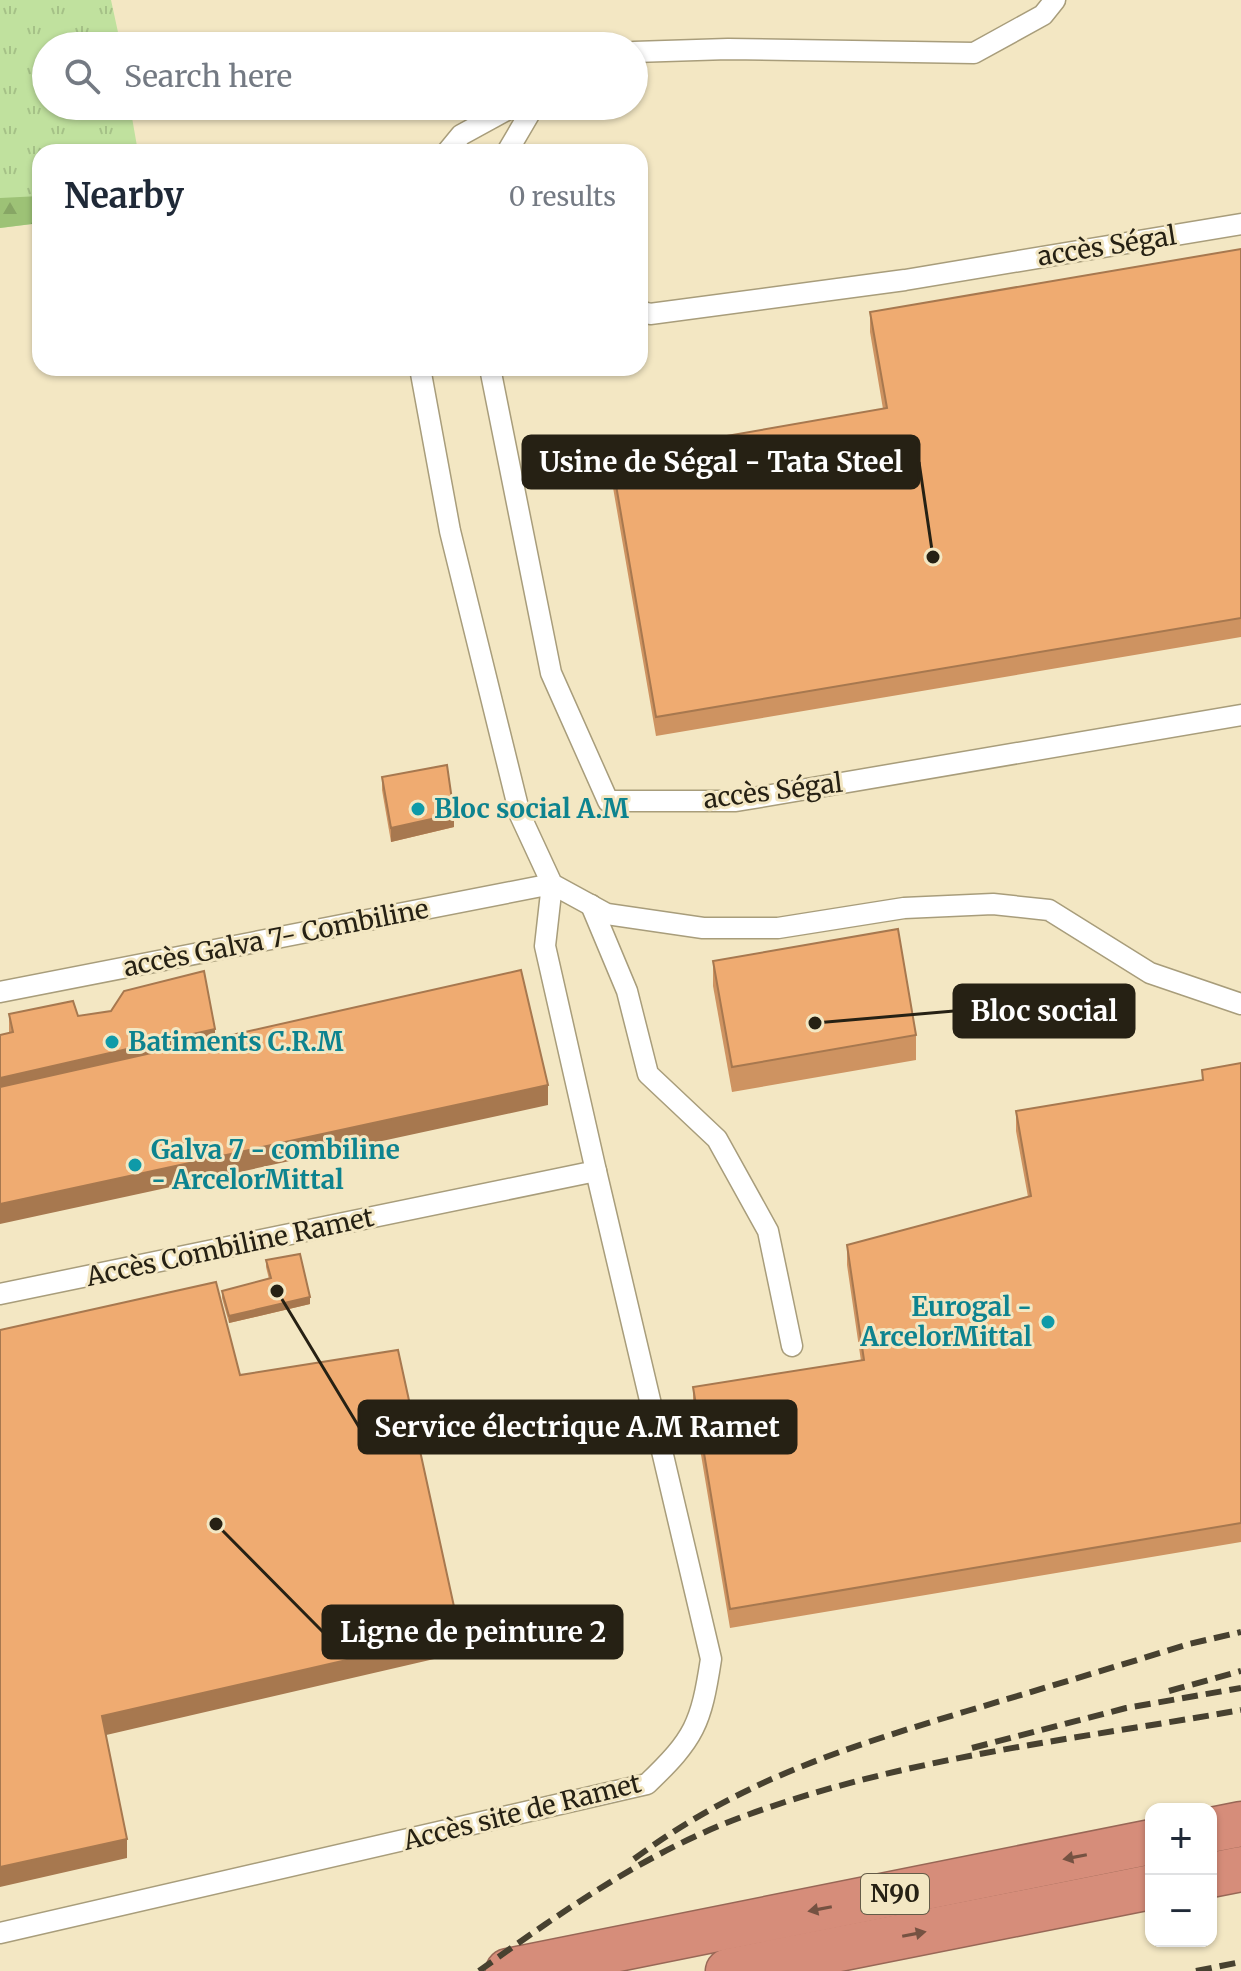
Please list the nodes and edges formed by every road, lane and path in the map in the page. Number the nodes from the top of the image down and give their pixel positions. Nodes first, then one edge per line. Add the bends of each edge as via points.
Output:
1 (1055, 0) edge
2 (648, 52) edge
3 (488, 120) edge
4 (526, 120) edge
5 (454, 144) edge
6 (512, 144) edge
7 (1241, 224) edge
8 (648, 313) edge
9 (421, 376) edge
10 (492, 376) edge
11 (1241, 715) edge
12 (552, 884) junction
13 (591, 905) junction
14 (0, 992) edge
15 (1241, 1004) edge
16 (596, 1171) junction
17 (0, 1294) edge
18 (792, 1346) dead end
19 (1241, 1824) edge
20 (1217, 1829) edge
21 (1145, 1843) edge
22 (1241, 1869) edge
23 (1217, 1874) edge
24 (1145, 1888) edge
25 (0, 1933) edge
26 (508, 1971) edge
27 (728, 1971) edge

1 - 2 lane via 1043,15 974,53
3 - 5 lane
4 - 6 lane
7 - 8 lane, accès Ségal via 905,280
9 - 12 lane via 450,531 520,815
10 - 11 lane, accès Ségal via 551,673 608,801 736,801
12 - 13 lane
12 - 14 lane, accès Galva 7- Combiline
12 - 16 lane via 545,946
13 - 15 lane via 607,914 703,928 778,928 919,907 993,904 1049,910 1150,973
13 - 18 lane via 627,991 648,1074 717,1139 768,1231
16 - 17 lane, Accès Combiline Ramet
16 - 25 lane, Accès site de Ramet via 711,1659 703,1713 685,1748 647,1784
19 - 20 highway
21 -> 26 highway, N90
22 - 23 highway
27 -> 24 highway, N90

